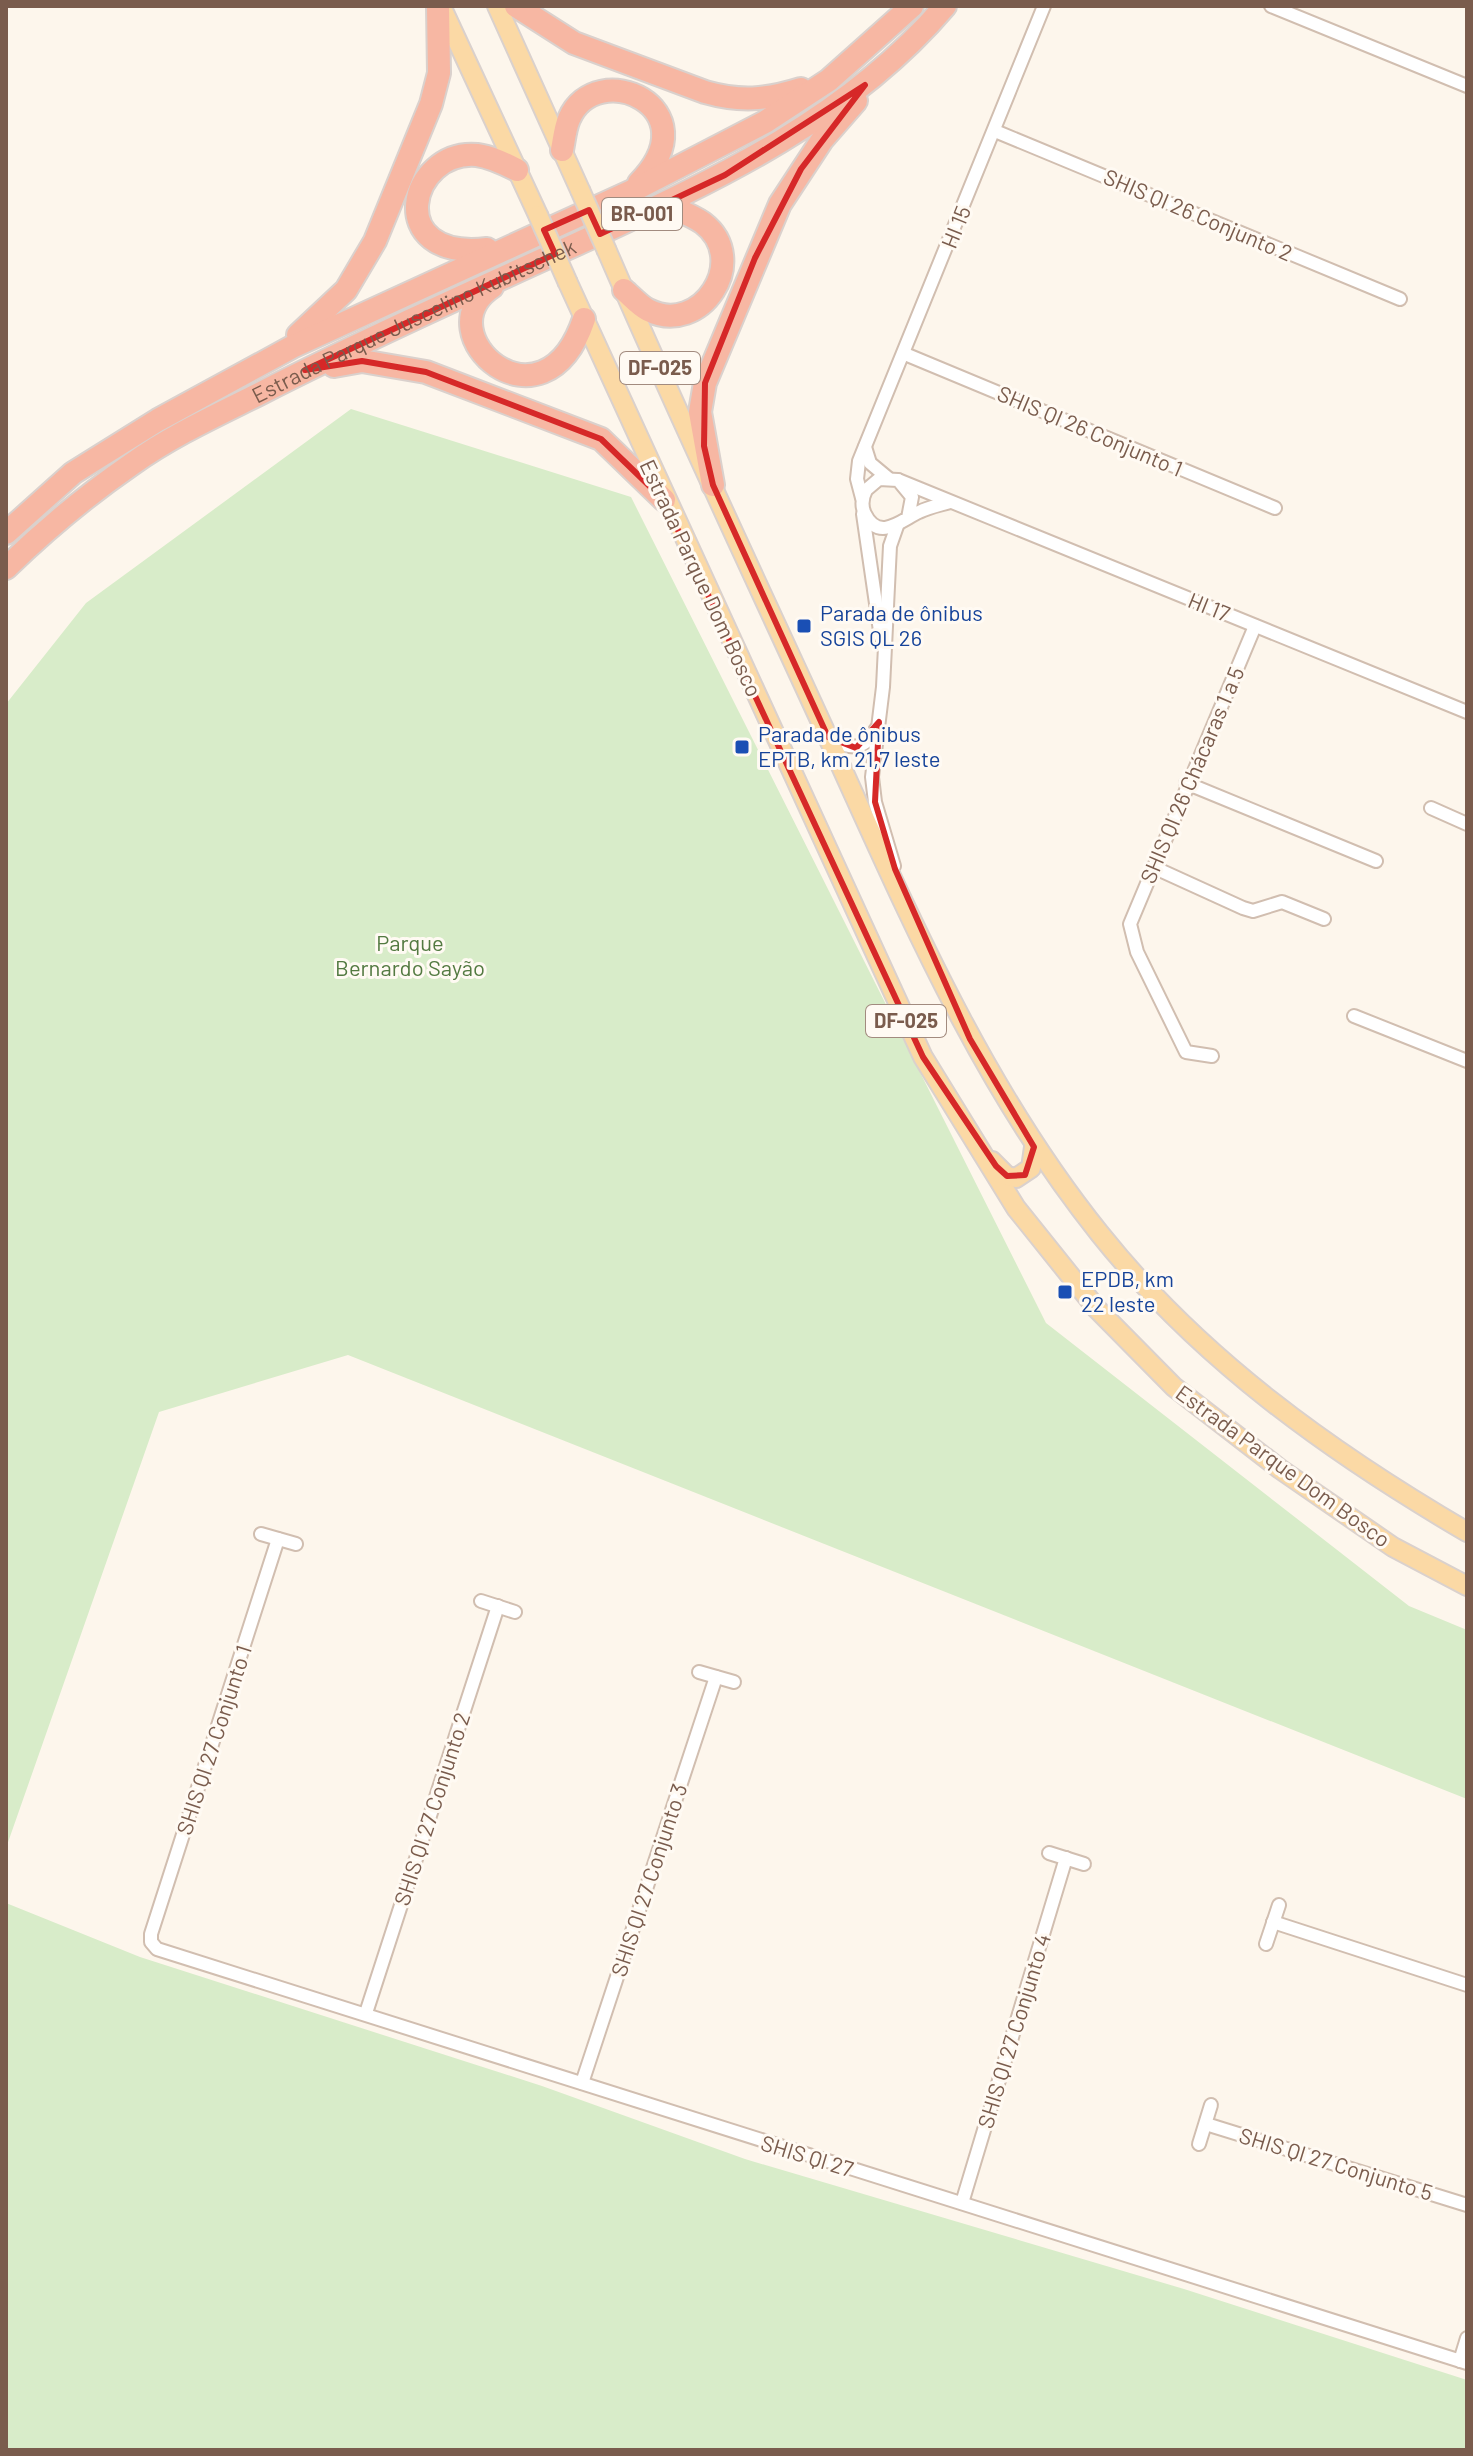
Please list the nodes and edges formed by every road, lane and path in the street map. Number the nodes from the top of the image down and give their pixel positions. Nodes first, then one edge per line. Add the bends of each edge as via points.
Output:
1 (440, 6) edge
2 (497, 6) edge
3 (516, 6) edge
4 (912, 6) edge
5 (945, 6) edge
6 (1044, 6) edge
7 (1271, 6) edge
8 (829, 80) junction
9 (865, 85) junction
10 (1467, 86) edge
11 (995, 131) junction
12 (562, 150) junction
13 (517, 170) junction
14 (632, 191) junction
15 (664, 204) junction
16 (504, 248) junction
17 (508, 276) junction
18 (624, 290) junction
19 (1400, 299) dead end
20 (584, 319) junction
21 (292, 347) junction
22 (905, 354) junction
23 (305, 370) junction
24 (865, 447) junction
25 (893, 479) junction
26 (713, 485) junction
27 (664, 500) junction
28 (950, 502) junction
29 (863, 504) junction
30 (1275, 508) dead end
31 (903, 522) junction
32 (6, 533) edge
33 (6, 568) edge
34 (1255, 626) junction
35 (885, 658) junction
36 (1467, 712) edge
37 (879, 722) junction
38 (828, 737) junction
39 (1186, 783) junction
40 (1431, 808) dead end
41 (1467, 824) edge
42 (1376, 861) dead end
43 (1153, 867) junction
44 (910, 915) junction
45 (1324, 919) dead end
46 (1354, 1016) dead end
47 (1212, 1056) dead end
48 (1467, 1061) edge
49 (965, 1128) junction
50 (1034, 1147) junction
51 (1467, 1532) edge
52 (261, 1534) dead end
53 (278, 1539) junction
54 (296, 1544) dead end
55 (1467, 1586) edge
56 (481, 1601) dead end
57 (498, 1606) junction
58 (515, 1612) dead end
59 (699, 1672) dead end
60 (716, 1677) junction
61 (734, 1682) dead end
62 (1049, 1853) dead end
63 (1066, 1858) junction
64 (1084, 1864) dead end
65 (1279, 1905) dead end
66 (1273, 1922) junction
67 (151, 1942) joint
68 (1266, 1944) dead end
69 (1467, 1985) edge
70 (366, 2013) junction
71 (582, 2083) junction
72 (1211, 2105) dead end
73 (1206, 2124) junction
74 (1199, 2144) dead end
75 (962, 2203) junction
76 (1467, 2205) edge
77 (1467, 2338) edge
78 (1464, 2362) edge

1 - 13 main road, Estrada Parque Dom Bosco / DF-025
1 - 21 highway via 439,73 431,104 375,241 346,290
2 - 12 main road, Estrada Parque Dom Bosco / DF-025
3 - 8 highway via 574,43 726,98 766,100
4 - 8 highway, Estrada Parque Juscelino Kubitschek / BR-001
5 - 9 highway, Estrada Parque Juscelino Kubitschek / BR-001 via 914,43
6 - 11 street, HI 15
7 - 10 street
8 - 14 highway, Estrada Parque Juscelino Kubitschek / BR-001 via 765,122
9 - 15 highway, Estrada Parque Juscelino Kubitschek / BR-001 via 725,175
9 - 26 highway via 780,204 709,371 700,412
11 - 19 street, SHIS QI 26 Conjunto 2
11 - 22 street, HI 15
12 - 14 highway via 569,118 583,100 617,90 648,102 658,110 664,128 663,150
12 - 18 main road, Estrada Parque Dom Bosco / DF-025, bridge
13 - 16 highway via 476,155 453,159 433,171 418,191 417,217 428,237 443,248 460,253
13 - 20 main road, Estrada Parque Dom Bosco / DF-025, bridge
14 - 16 highway, Estrada Parque Juscelino Kubitschek / BR-001
15 - 17 highway, Estrada Parque Juscelino Kubitschek / BR-001
15 - 18 highway via 715,235 724,253 717,287 686,313 666,314 648,310
16 - 21 highway, Estrada Parque Juscelino Kubitschek / BR-001
17 - 20 highway via 483,292 474,309 473,334 481,354 502,370 520,376 553,367 575,344
17 - 23 highway, Estrada Parque Juscelino Kubitschek / BR-001
18 - 26 main road, Estrada Parque Dom Bosco / DF-025
20 - 27 main road, Estrada Parque Dom Bosco / DF-025
21 - 32 highway, Estrada Parque Juscelino Kubitschek / BR-001 via 73,473
22 - 24 street, HI 15
22 - 30 street, SHIS QI 26 Conjunto 1
23 - 27 highway via 362,361 426,372 601,439
23 - 33 highway, Estrada Parque Juscelino Kubitschek / BR-001 via 134,462 51,524
24 - 25 street via 870,463
24 - 29 street, HI 15 via 857,469
25 - 28 street, HI 17
25 - 29 street via 872,483
25 - 31 street via 912,497
26 - 38 main road, Estrada Parque Dom Bosco / DF-025
27 - 49 main road, Estrada Parque Dom Bosco / DF-025 via 923,1057
28 - 31 street
28 - 34 street, HI 17
29 - 31 street via 877,526
29 - 35 street, HI 15
31 - 35 street via 888,563
34 - 36 street, HI 17
34 - 39 street, SHIS QI 26 Chácaras 1 a 5
35 - 37 street
37 - 38 street via 866,744 856,748
37 - 44 street via 872,777 875,802
38 - 44 main road, Estrada Parque Dom Bosco / DF-025
39 - 42 street
39 - 43 street, SHIS QI 26 Chácaras 1 a 5
40 - 41 street
43 - 45 street via 1243,908 1253,911 1282,902
43 - 47 street, SHIS QI 26 Chácaras 1 a 5 via 1130,924 1137,952 1186,1052
44 - 50 main road, Estrada Parque Dom Bosco / DF-025 via 970,1039
46 - 48 street
49 - 50 main road via 996,1166 1016,1178 1031,1168
49 - 55 main road, Estrada Parque Dom Bosco / DF-025 via 1016,1208 1097,1309 1174,1387 1393,1547
50 - 51 main road, Estrada Parque Dom Bosco / DF-025 via 1101,1236 1232,1370 1304,1428
52 - 53 street
53 - 54 street
53 - 67 street, SHIS QI 27 Conjunto 1
56 - 57 street
57 - 58 street
57 - 70 street, SHIS QI 27 Conjunto 2
59 - 60 street
60 - 61 street
60 - 71 street, SHIS QI 27 Conjunto 3
62 - 63 street
63 - 64 street
63 - 75 street, SHIS QI 27 Conjunto 4
65 - 66 street
66 - 68 street
66 - 69 street
67 - 70 street, SHIS QI 27 via 161,1950
70 - 71 street, SHIS QI 27
71 - 75 street, SHIS QI 27
72 - 73 street
73 - 74 street
73 - 76 street, SHIS QI 27 Conjunto 5
75 - 78 street, SHIS QI 27
77 - 78 street

